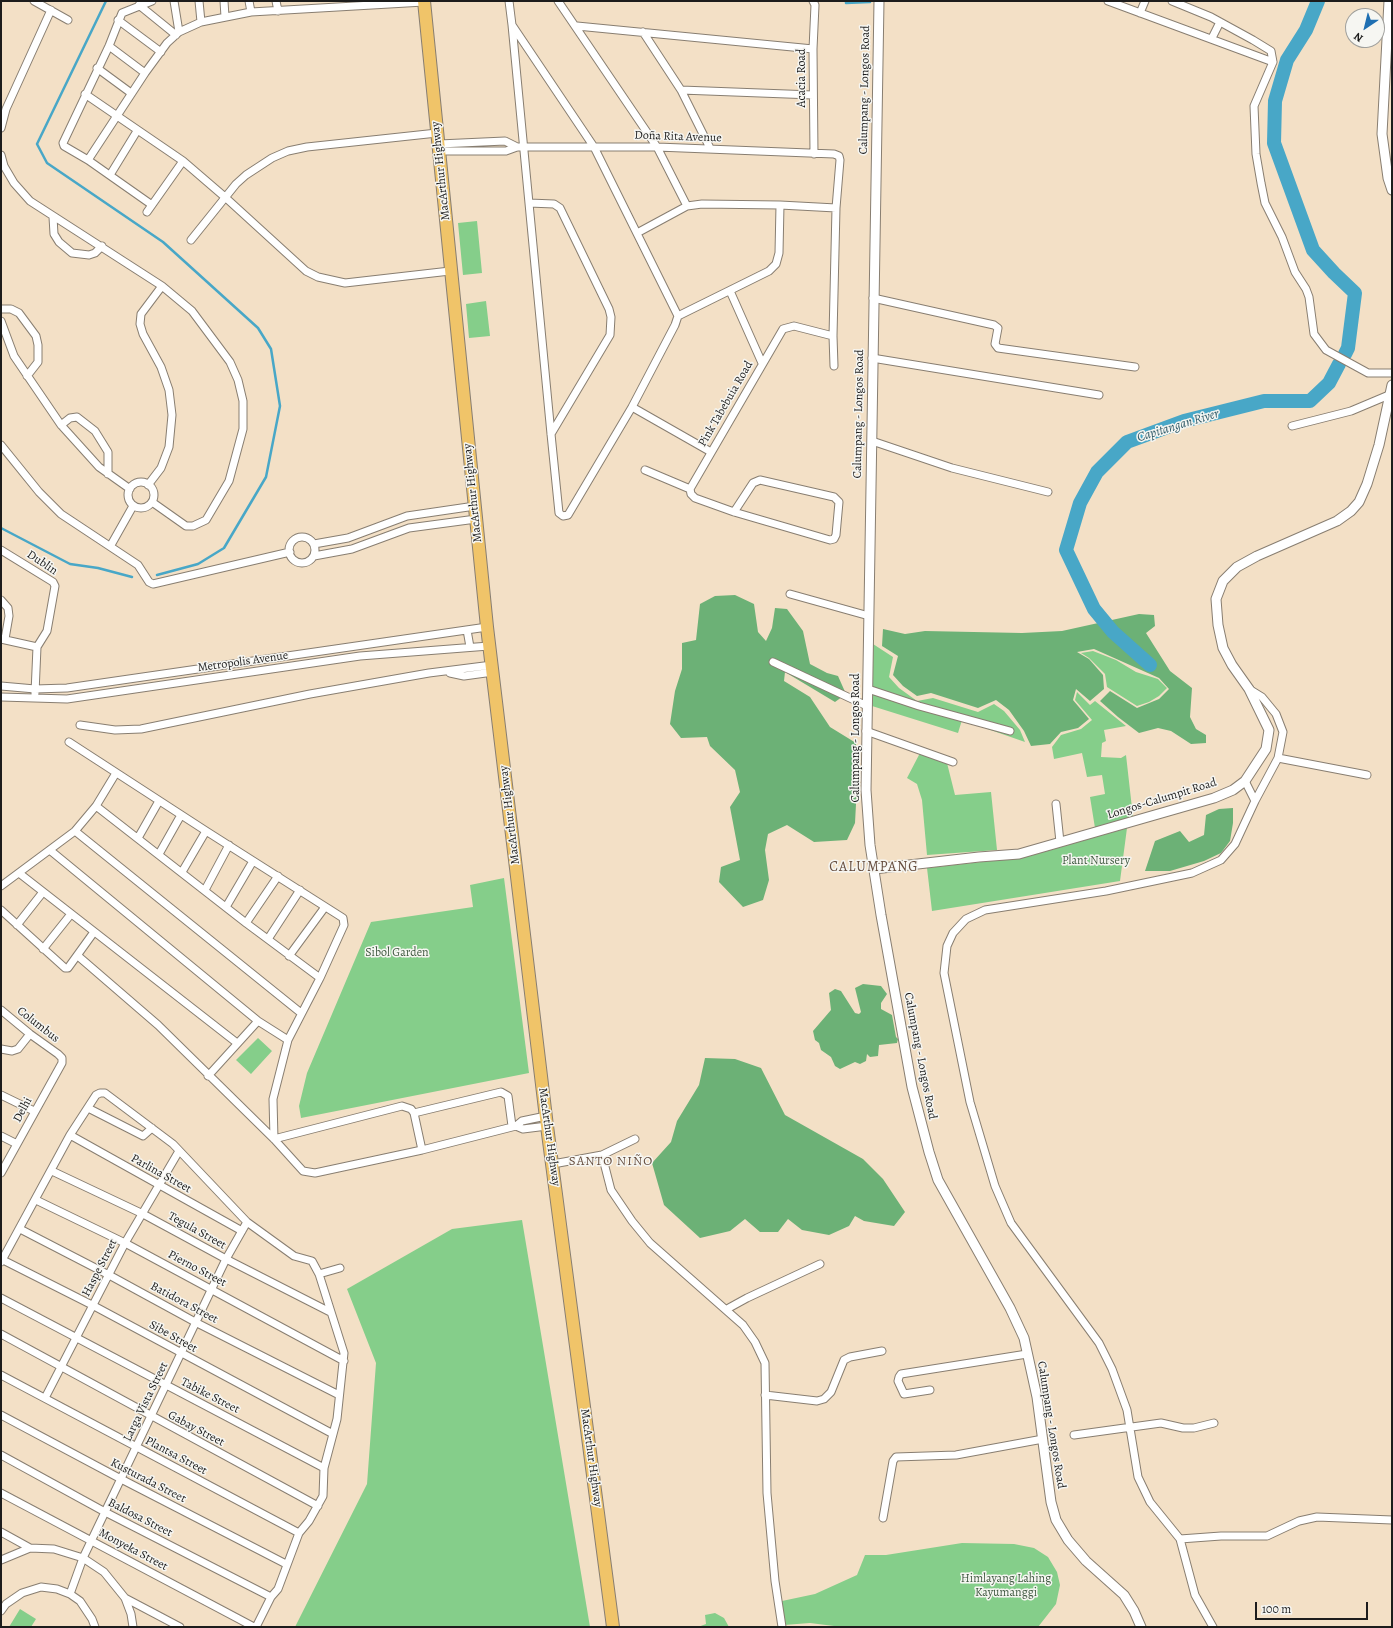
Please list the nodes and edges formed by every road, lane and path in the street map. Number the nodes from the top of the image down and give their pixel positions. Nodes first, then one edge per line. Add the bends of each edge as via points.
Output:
1 (34, 1) edge
2 (152, 1) edge
3 (174, 1) edge
4 (199, 1) edge
5 (224, 1) edge
6 (249, 1) edge
7 (276, 1) edge
8 (424, 1) edge
9 (509, 1) edge
10 (558, 1) edge
11 (813, 1) edge
12 (879, 1) edge
13 (1108, 1) edge
14 (1145, 1) edge
15 (1172, 1) edge
16 (1389, 1) edge
17 (303, 4) edge
18 (139, 5) junction
19 (52, 10) junction
20 (278, 10) junction
21 (251, 12) junction
22 (1140, 13) junction
23 (225, 17) junction
24 (68, 20) dead end
25 (118, 20) junction
26 (201, 22) junction
27 (1220, 22) junction
28 (512, 25) junction
29 (577, 26) junction
30 (643, 32) junction
31 (178, 33) junction
32 (1212, 38) junction
33 (109, 46) junction
34 (813, 49) junction
35 (161, 52) junction
36 (1273, 62) junction
37 (98, 68) junction
38 (145, 73) junction
39 (681, 90) junction
40 (131, 93) junction
41 (85, 94) junction
42 (813, 95) junction
43 (4, 110) edge
44 (116, 116) junction
45 (1, 128) edge
46 (137, 131) junction
47 (439, 143) junction
48 (520, 147) junction
49 (594, 147) junction
50 (657, 147) junction
51 (710, 148) junction
52 (814, 154) junction
53 (1, 155) edge
54 (88, 160) junction
55 (182, 161) junction
56 (2, 165) edge
57 (110, 175) junction
58 (1392, 190) edge
59 (226, 198) junction
60 (529, 203) junction
61 (152, 205) junction
62 (780, 205) junction
63 (687, 206) junction
64 (836, 208) junction
65 (147, 212) dead end
66 (53, 217) junction
67 (637, 233) junction
68 (190, 240) dead end
69 (102, 246) junction
70 (450, 271) junction
71 (162, 286) junction
72 (730, 291) junction
73 (872, 298) junction
74 (1, 309) edge
75 (678, 316) junction
76 (1, 321) edge
77 (833, 336) junction
78 (872, 358) junction
79 (762, 363) junction
80 (834, 366) dead end
81 (1135, 367) dead end
82 (1392, 373) edge
83 (27, 376) junction
84 (1392, 385) edge
85 (1099, 395) dead end
86 (1390, 395) junction
87 (632, 406) junction
88 (61, 425) junction
89 (1292, 426) dead end
90 (551, 434) junction
91 (872, 442) junction
92 (1, 445) edge
93 (711, 452) junction
94 (645, 470) dead end
95 (108, 474) junction
96 (148, 485) junction
97 (130, 489) junction
98 (690, 489) junction
99 (1048, 492) dead end
100 (152, 502) junction
101 (133, 506) junction
102 (475, 506) junction
103 (734, 512) junction
104 (406, 516) junction
105 (476, 519) junction
106 (409, 528) junction
107 (314, 544) junction
108 (111, 545) junction
109 (1, 550) edge
110 (290, 552) junction
111 (314, 556) junction
112 (790, 594) dead end
113 (1, 600) edge
114 (869, 616) junction
115 (487, 627) junction
116 (467, 630) junction
117 (3, 639) edge
118 (490, 646) junction
119 (37, 647) junction
120 (470, 647) junction
121 (773, 662) dead end
122 (492, 669) junction
123 (1, 686) edge
124 (35, 689) junction
125 (868, 689) junction
126 (1249, 689) junction
127 (1, 697) edge
128 (34, 698) junction
129 (867, 706) junction
130 (80, 725) dead end
131 (866, 731) junction
132 (1010, 731) dead end
133 (69, 742) dead end
134 (1278, 758) junction
135 (952, 762) dead end
136 (116, 773) junction
137 (1366, 775) dead end
138 (1245, 782) junction
139 (159, 801) junction
140 (1255, 801) junction
141 (1056, 804) dead end
142 (96, 806) junction
143 (181, 815) junction
144 (75, 831) junction
145 (206, 832) junction
146 (138, 838) junction
147 (1060, 842) junction
148 (229, 845) junction
149 (51, 851) junction
150 (159, 854) junction
151 (253, 861) junction
152 (874, 869) junction
153 (182, 872) junction
154 (19, 873) junction
155 (278, 876) junction
156 (1, 886) edge
157 (205, 890) junction
158 (300, 890) junction
159 (43, 892) junction
160 (226, 907) junction
161 (325, 907) junction
162 (1, 910) edge
163 (71, 914) junction
164 (246, 923) junction
165 (17, 925) junction
166 (94, 932) junction
167 (268, 939) junction
168 (44, 949) junction
169 (78, 956) junction
170 (289, 956) junction
171 (320, 978) junction
172 (1, 1010) edge
173 (301, 1013) junction
174 (258, 1021) junction
175 (30, 1034) junction
176 (288, 1040) junction
177 (237, 1043) junction
178 (1, 1049) edge
179 (62, 1058) joint
180 (208, 1076) junction
181 (1, 1095) edge
182 (88, 1108) junction
183 (34, 1111) junction
184 (414, 1113) junction
185 (546, 1121) junction
186 (514, 1126) junction
187 (152, 1128) junction
188 (70, 1135) junction
189 (1, 1136) edge
190 (274, 1139) junction
191 (635, 1139) dead end
192 (17, 1144) junction
193 (422, 1150) junction
194 (179, 1151) junction
195 (602, 1155) junction
196 (553, 1164) junction
197 (52, 1171) junction
198 (1, 1172) edge
199 (159, 1186) junction
200 (36, 1200) junction
201 (143, 1214) junction
202 (247, 1222) junction
203 (20, 1229) junction
204 (242, 1231) junction
205 (125, 1243) junction
206 (226, 1260) junction
207 (2, 1261) edge
208 (820, 1264) dead end
209 (340, 1268) dead end
210 (319, 1274) junction
211 (109, 1275) junction
212 (212, 1289) junction
213 (1, 1298) edge
214 (94, 1306) junction
215 (727, 1310) junction
216 (330, 1312) junction
217 (197, 1323) junction
218 (1, 1334) edge
219 (77, 1336) junction
220 (882, 1351) dead end
221 (181, 1354) junction
222 (1027, 1354) junction
223 (344, 1361) junction
224 (60, 1366) junction
225 (1, 1375) edge
226 (166, 1386) junction
227 (930, 1390) dead end
228 (339, 1395) junction
229 (766, 1395) junction
230 (45, 1398) junction
231 (1, 1415) edge
232 (150, 1417) junction
233 (1214, 1423) dead end
234 (1129, 1426) junction
235 (333, 1434) junction
236 (1074, 1435) dead end
237 (1043, 1439) junction
238 (136, 1448) junction
239 (1, 1455) edge
240 (324, 1468) junction
241 (121, 1480) junction
242 (1, 1493) edge
243 (318, 1506) junction
244 (104, 1512) junction
245 (883, 1518) dead end
246 (1392, 1520) edge
247 (1, 1532) edge
248 (299, 1533) junction
249 (1180, 1539) junction
250 (92, 1540) junction
251 (30, 1548) junction
252 (83, 1558) junction
253 (1, 1560) edge
254 (286, 1564) junction
255 (70, 1594) junction
256 (271, 1597) junction
257 (125, 1598) junction
258 (1, 1611) edge
259 (94, 1627) edge
260 (133, 1627) edge
261 (180, 1627) edge
262 (255, 1627) edge
263 (613, 1627) edge
264 (782, 1627) edge
265 (1141, 1627) edge
266 (1213, 1627) edge

1 - 19 street
2 - 18 street
3 - 31 street
4 - 26 street
5 - 23 street
6 - 21 street
7 - 20 street
8 - 17 street
8 - 47 highway, MacArthur Highway
9 - 28 street
10 - 29 street
11 - 34 street, Acacia Road
12 - 73 street, Calumpang - Longos Road
13 - 22 street
14 - 22 street
15 - 27 street
16 - 58 street via 1382,134
17 - 20 street
18 - 25 street via 125,11
18 - 31 street
19 - 24 street
19 - 43 street
20 - 21 street
21 - 23 street
22 - 32 street
23 - 26 street
25 - 33 street
25 - 35 street
26 - 31 street
27 - 32 street
27 - 36 street via 1271,51
28 - 48 street
28 - 49 street
29 - 30 street
29 - 50 street
30 - 34 street
30 - 39 street
31 - 35 street
32 - 36 street
33 - 37 street
33 - 38 street
34 - 42 street, Acacia Road
35 - 38 street
36 - 82 street via 1254,106 1256,154 1265,203 1282,236 1295,272 1308,293 1314,334 1326,350 1368,373
37 - 40 street
37 - 41 street
38 - 40 street
39 - 42 street
39 - 51 street
40 - 44 street
41 - 44 street
41 - 54 street via 63,143
42 - 52 street, Acacia Road
43 - 45 street
44 - 46 street
44 - 54 street
46 - 55 street
46 - 57 street
47 - 48 street, Doña Rita Avenue via 505,142
47 - 59 street, Doña Rita Avenue via 315,146 288,151 246,175
47 - 70 highway, MacArthur Highway
48 - 49 street, Doña Rita Avenue
48 - 60 street
49 - 50 street, Doña Rita Avenue
49 - 67 street
50 - 51 street, Doña Rita Avenue
50 - 63 street
51 - 52 street, Doña Rita Avenue
52 - 64 street, Doña Rita Avenue via 839,156
53 - 56 street
54 - 57 street
55 - 59 street
55 - 61 street
56 - 66 street via 21,192
57 - 61 street
59 - 68 street, Doña Rita Avenue
59 - 70 street via 318,278 346,283
60 - 90 street
60 - 90 street via 554,204 560,208 611,317 610,334
61 - 65 street
62 - 63 street
62 - 64 street
62 - 72 street via 779,253 776,264 761,277
63 - 67 street
64 - 77 street
66 - 69 street
66 - 69 street via 54,234 59,242 72,252 89,255 96,253
67 - 75 street
69 - 71 street
70 - 102 highway, MacArthur Highway
71 - 96 street via 141,314 140,324 169,390 172,415 169,446 161,468
71 - 100 street via 192,311 230,362 243,401 243,429 229,481 206,520 200,524 186,526
72 - 75 street
72 - 79 street
73 - 78 street, Calumpang - Longos Road
73 - 81 street via 994,325 998,328 995,344 998,348
74 - 83 street via 11,309 19,313 36,336 38,362
75 - 87 street
76 - 83 street via 14,356
77 - 79 street, Pink Tabebuia Road via 788,326 783,329
77 - 80 street
78 - 85 street
78 - 91 street, Calumpang - Longos Road
79 - 93 street, Pink Tabebuia Road
83 - 88 street
84 - 86 street, Longos-Calumpit Road
86 - 89 street via 1351,412
86 - 126 street, Longos-Calumpit Road via 1367,484 1359,502 1351,511 1337,521 1243,563 1223,581 1216,599 1223,648
87 - 90 street via 568,515 563,516 559,513
87 - 93 street
88 - 95 street via 84,452
88 - 95 street via 70,418 77,418 95,431 108,452
91 - 99 street via 952,468
91 - 114 street, Calumpang - Longos Road
92 - 108 street via 38,492 61,514
93 - 98 street, Pink Tabebuia Road
94 - 98 street
95 - 97 street
96 - 97 street via 138,483
96 - 100 street via 154,493
97 - 101 street via 128,499
98 - 103 street via 695,498
100 - 101 street via 141,508
101 - 108 street
102 - 104 street
102 - 105 highway, MacArthur Highway
103 - 103 street via 754,483 760,480 834,497 839,502 836,535 830,540
104 - 106 street
104 - 107 street via 348,538
105 - 106 street
105 - 115 highway, MacArthur Highway
106 - 111 street via 352,549
107 - 110 street via 307,538 297,538 291,543
107 - 111 street
108 - 110 street via 138,565 153,584
109 - 119 street, Dublin via 53,582 55,586 47,631
110 - 111 street via 295,561 302,563
112 - 114 street
113 - 117 street via 8,608 9,616
114 - 125 street, Calumpang - Longos Road
115 - 116 street, Metropolis Avenue
115 - 118 highway, MacArthur Highway
116 - 120 street
116 - 124 street, Metropolis Avenue via 74,687
117 - 119 street
118 - 120 street, Metropolis Avenue
118 - 122 highway, MacArthur Highway
119 - 124 street
120 - 128 street, Metropolis Avenue via 360,656 67,699
121 - 129 street
122 - 130 street via 446,672 310,694 141,730 115,730
122 - 185 highway, MacArthur Highway
123 - 124 street, Metropolis Avenue
124 - 128 street
125 - 129 street, Calumpang - Longos Road
125 - 132 street
126 - 134 street via 1262,697 1276,714 1283,732
126 - 138 street, Longos-Calumpit Road via 1269,730 1266,749
127 - 128 street, Metropolis Avenue
129 - 131 street, Calumpang - Longos Road
131 - 135 street
131 - 152 street, Calumpang - Longos Road via 866,790
133 - 136 street
134 - 137 street
134 - 140 street
136 - 139 street
136 - 142 street
138 - 140 street
138 - 147 street, Longos-Calumpit Road via 1214,798
139 - 143 street
139 - 146 street
140 - 234 street via 1235,844 1221,860 1192,874 1106,891 984,910 966,919 953,932 947,946 944,973 970,1102 995,1186 1011,1223 1099,1343 1127,1410
141 - 147 street
142 - 144 street
142 - 146 street
143 - 145 street
143 - 150 street
144 - 149 street
144 - 173 street
145 - 148 street
145 - 153 street
146 - 150 street
147 - 152 street, Longos-Calumpit Road via 1019,854 979,856
148 - 151 street
148 - 157 street
149 - 154 street
149 - 174 street
150 - 153 street
151 - 155 street
151 - 160 street
152 - 222 street, Calumpang - Longos Road via 912,1087 929,1152 938,1180 1010,1308 1024,1338
153 - 157 street
154 - 156 street
154 - 159 street
155 - 158 street
155 - 164 street
157 - 160 street
158 - 161 street
158 - 167 street
159 - 163 street
159 - 165 street
160 - 164 street
161 - 170 street
161 - 171 street via 343,918 344,922
162 - 165 street
163 - 166 street
163 - 168 street
164 - 167 street
165 - 168 street
166 - 169 street
166 - 177 street
167 - 170 street
168 - 169 street via 65,968 68,968
169 - 180 street via 158,1025
170 - 171 street
171 - 173 street
172 - 175 street, Columbus
173 - 176 street
174 - 176 street
174 - 177 street
175 - 178 street via 18,1049
175 - 179 street, Columbus
176 - 190 street via 273,1099
177 - 180 street
179 - 183 street, Delhi via 62,1063
180 - 190 street
181 - 183 street
182 - 187 street via 144,1136
182 - 187 street via 96,1096 105,1093
182 - 188 street
183 - 192 street, Delhi
184 - 186 street via 500,1092 508,1096
184 - 190 street via 402,1106
184 - 193 street
185 - 186 street via 522,1121
185 - 196 highway, MacArthur Highway
186 - 193 street
187 - 194 street
188 - 197 street
188 - 199 street, Parlina Street
189 - 192 street
190 - 193 street via 303,1171 309,1173
191 - 195 street
192 - 198 street, Delhi
194 - 199 street, Haspe Street
194 - 202 street
195 - 196 street
195 - 215 street via 612,1190 632,1221 655,1248
196 - 263 highway, MacArthur Highway
197 - 200 street
197 - 201 street, Tegula Street
199 - 201 street, Haspe Street
199 - 204 street, Parlina Street
200 - 203 street
200 - 205 street, Pierno Street
201 - 205 street, Haspe Street
201 - 206 street, Tegula Street
202 - 204 street, Larga Vista Street
202 - 210 street via 294,1256 312,1262
203 - 207 street
203 - 211 street, Batidora Street
204 - 206 street, Larga Vista Street
205 - 211 street, Haspe Street
205 - 212 street, Pierno Street
206 - 212 street, Larga Vista Street
206 - 216 street, Tegula Street
207 - 214 street, Sibe Street
208 - 215 street
209 - 210 street
210 - 216 street
211 - 214 street, Haspe Street
211 - 217 street, Batidora Street
212 - 217 street, Larga Vista Street
212 - 223 street, Pierno Street
213 - 219 street, Tabike Street
214 - 219 street, Haspe Street
214 - 221 street, Sibe Street
215 - 229 street via 749,1333 765,1363
216 - 223 street via 344,1353
217 - 221 street, Larga Vista Street
217 - 228 street, Batidora Street
218 - 224 street, Gabay Street
219 - 224 street, Haspe Street
219 - 226 street, Tabike Street
220 - 229 street via 844,1360 831,1392 824,1399 817,1401
221 - 226 street, Larga Vista Street
221 - 235 street, Sibe Street
222 - 227 street via 901,1374 899,1377 898,1381 904,1394
222 - 237 street, Calumpang - Longos Road
223 - 228 street
224 - 230 street, Haspe Street
224 - 232 street, Gabay Street
225 - 230 street, Plantsa Street
226 - 232 street, Larga Vista Street
226 - 240 street, Tabike Street
228 - 235 street
229 - 264 street via 767,1493
230 - 238 street, Plantsa Street
231 - 241 street, Kusturada Street
232 - 238 street, Larga Vista Street
232 - 243 street, Gabay Street
233 - 234 street via 1194,1428 1161,1422
234 - 236 street
234 - 249 street via 1138,1477 1150,1502
235 - 240 street
237 - 245 street via 956,1455 896,1457 893,1461
237 - 265 street, Calumpang - Longos Road via 1051,1502 1056,1520 1068,1540 1086,1561 1124,1595
238 - 241 street, Larga Vista Street
238 - 248 street, Plantsa Street
239 - 244 street, Baldosa Street
240 - 243 street via 322,1496
241 - 244 street, Larga Vista Street
241 - 254 street, Kusturada Street
242 - 250 street, Monyeka Street
243 - 248 street
244 - 250 street, Larga Vista Street
244 - 256 street, Baldosa Street
246 - 249 street via 1317,1517 1299,1521 1267,1536
247 - 251 street
248 - 254 street
249 - 266 street via 1194,1594
250 - 252 street, Larga Vista Street
250 - 262 street, Monyeka Street
251 - 252 street via 54,1548
251 - 253 street
252 - 255 street, Larga Vista Street
252 - 257 street via 104,1572
254 - 256 street via 278,1590
255 - 258 street via 41,1587 22,1592
255 - 259 street via 80,1601 92,1619
256 - 262 street
257 - 260 street
257 - 261 street

